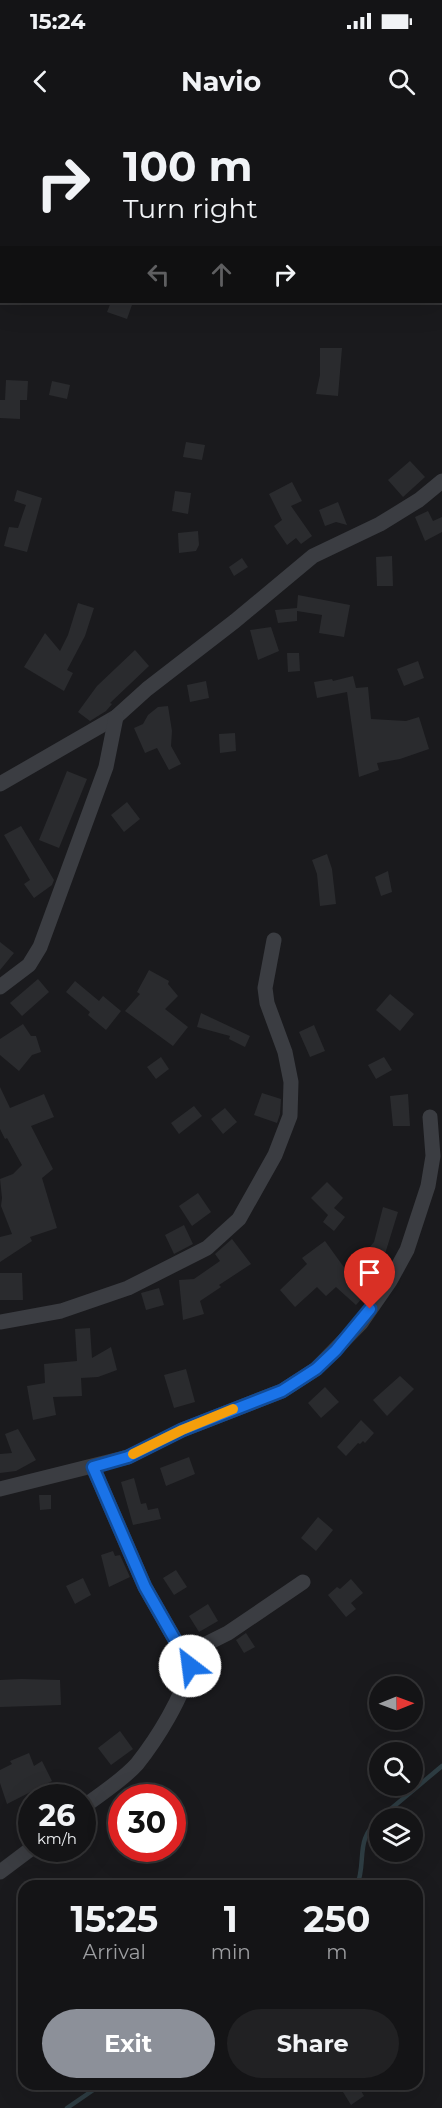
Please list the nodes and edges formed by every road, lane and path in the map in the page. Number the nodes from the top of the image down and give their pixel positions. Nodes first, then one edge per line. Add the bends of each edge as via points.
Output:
1 (442, 481) edge
2 (116, 717) junction
3 (0, 784) edge
4 (274, 939) dead end
5 (0, 987) edge
6 (430, 1117) dead end
7 (0, 1322) edge
8 (93, 1467) junction
9 (0, 1489) edge
10 (303, 1582) dead end
11 (190, 1666) junction
12 (96, 1797) edge
13 (18, 1858) edge
14 (0, 1872) edge

1 - 2 street via 380,524 313,556
2 - 3 street
2 - 5 street via 106,767 40,947 29,965
4 - 7 street via 265,988 291,1082 290,1116 275,1155 239,1219 207,1248 128,1288 61,1311
6 - 8 street via 433,1156 428,1186 407,1250 366,1314 336,1350 316,1369 282,1391 182,1430 128,1457
8 - 9 street
8 - 11 street via 145,1587
10 - 11 street via 253,1618 194,1650
11 - 12 street via 175,1706 136,1764
13 - 14 street

